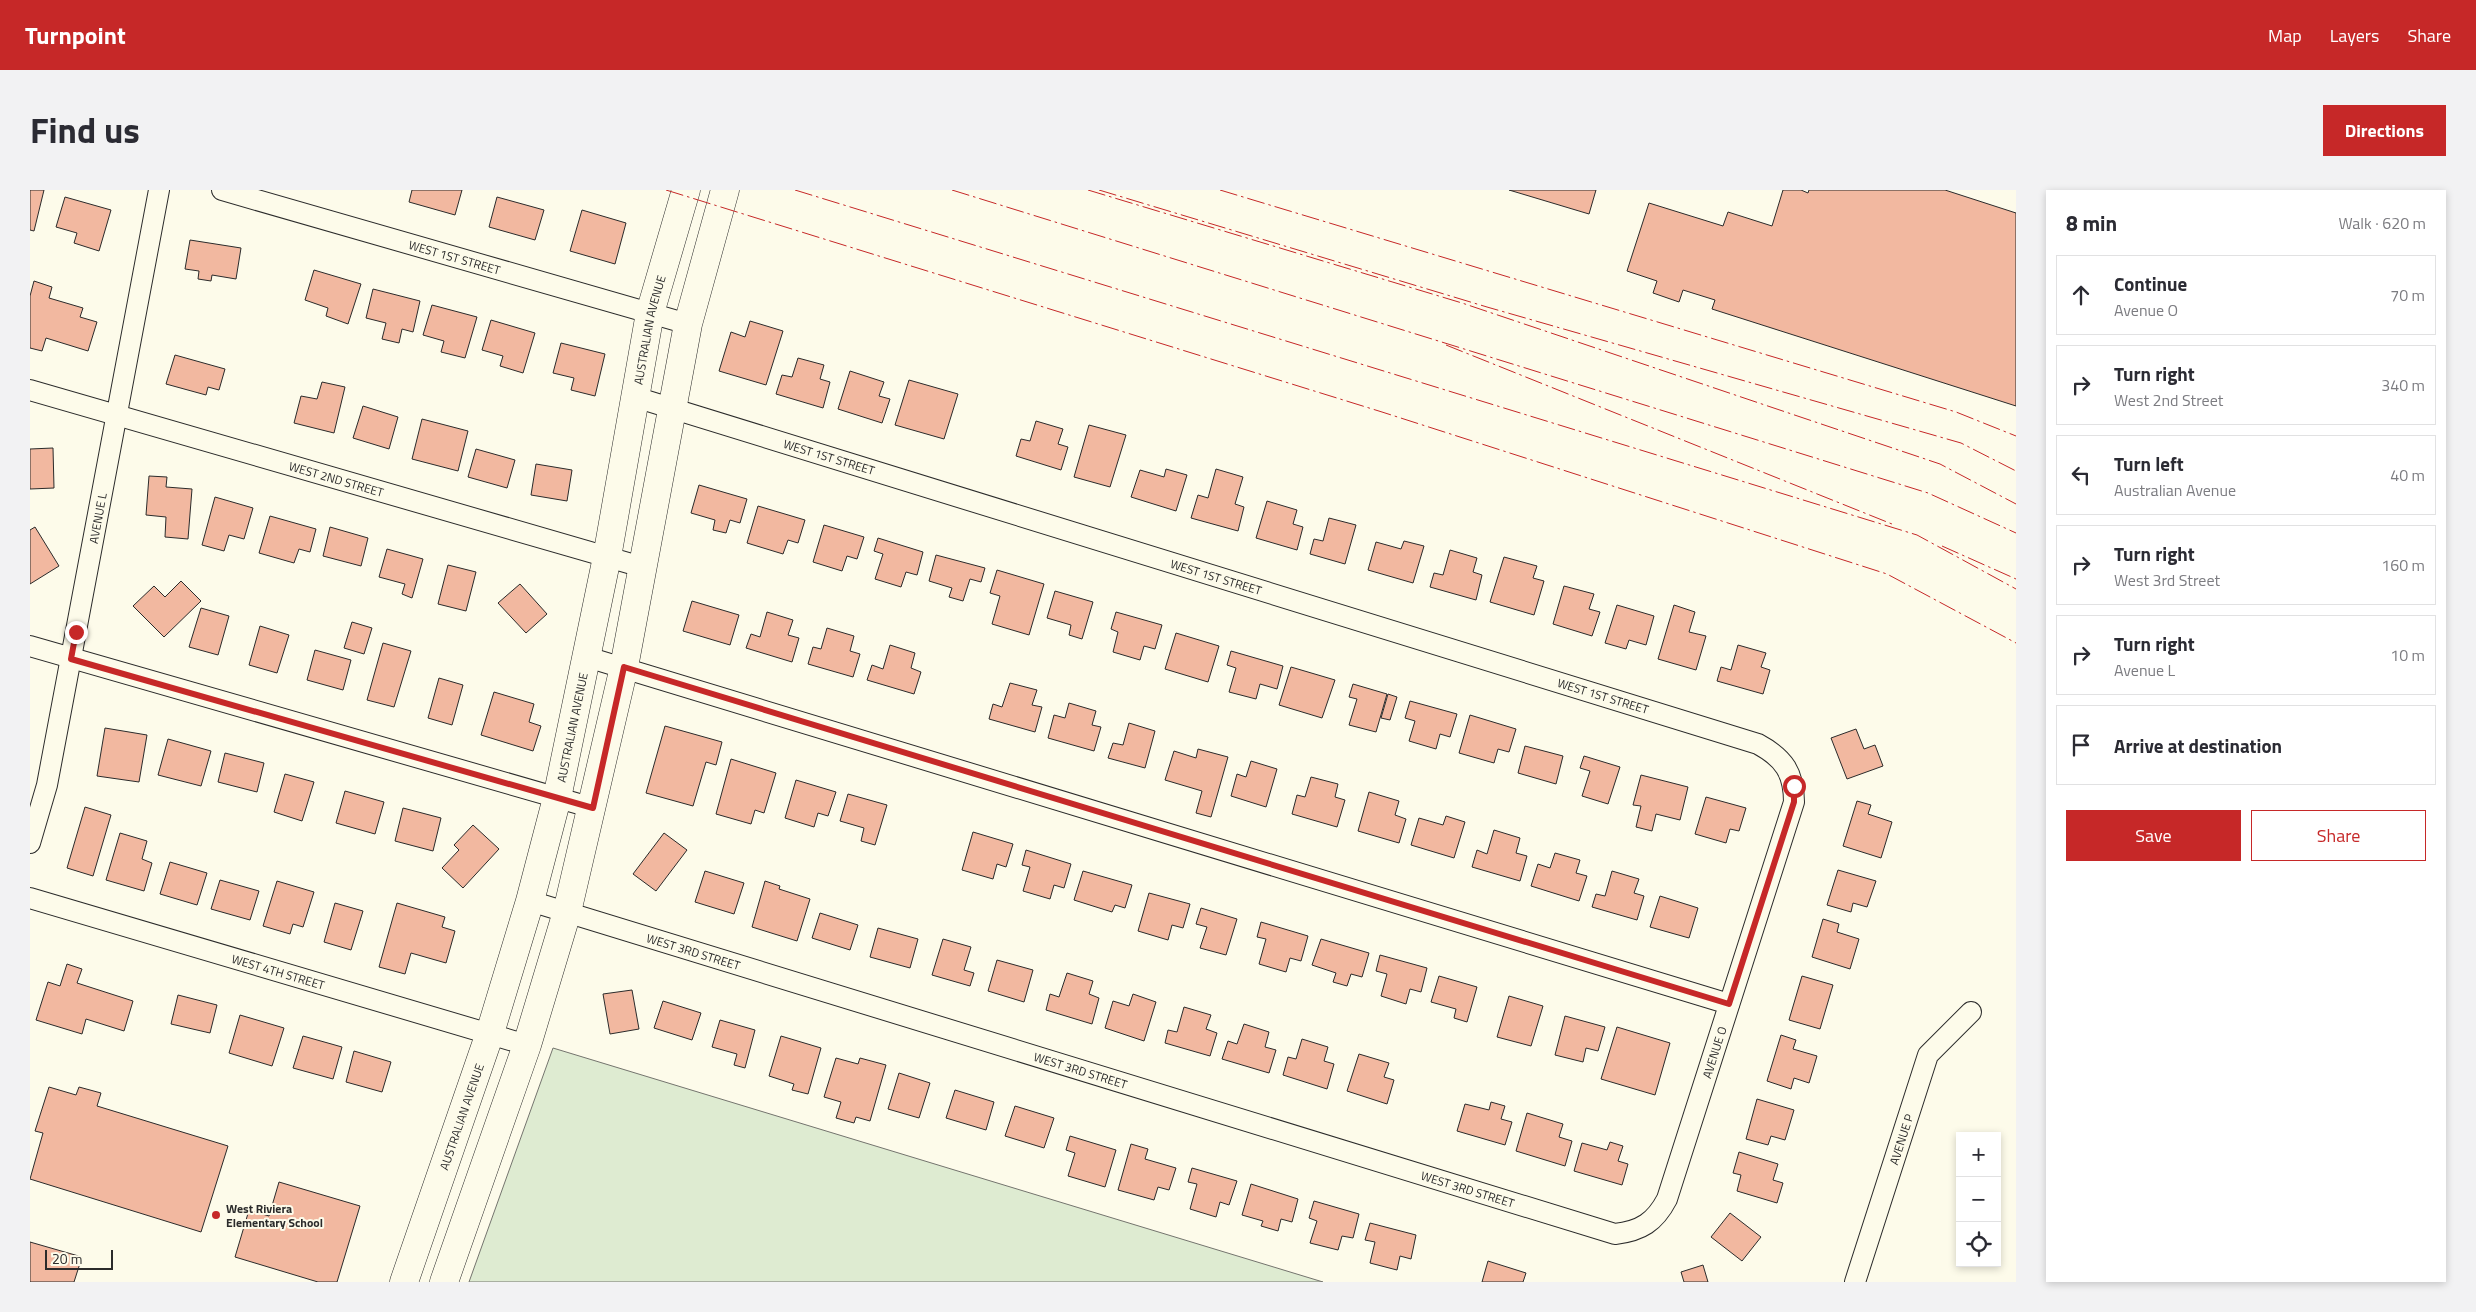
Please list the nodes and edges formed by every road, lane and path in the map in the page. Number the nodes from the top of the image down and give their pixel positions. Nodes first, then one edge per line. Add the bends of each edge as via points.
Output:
1 (159, 190) edge
2 (222, 190) edge
3 (686, 190) edge
4 (725, 190) edge
5 (650, 313) junction
6 (688, 324) junction
7 (30, 390) edge
8 (635, 397) junction
9 (672, 408) junction
10 (117, 416) junction
11 (607, 557) junction
12 (642, 566) junction
13 (30, 646) edge
14 (587, 658) junction
15 (71, 659) junction
16 (624, 667) junction
17 (1789, 770) joint
18 (557, 798) junction
19 (593, 808) junction
20 (30, 843) edge
21 (30, 898) edge
22 (530, 901) junction
23 (567, 912) junction
24 (1729, 1004) junction
25 (1971, 1012) dead end
26 (490, 1034) junction
27 (527, 1045) junction
28 (1632, 1232) joint
29 (404, 1282) edge
30 (444, 1282) edge
31 (1854, 1282) edge

1 - 10 street, AVENUE L
2 - 5 street, WEST 1ST STREET
3 - 5 main road, AUSTRALIAN AVENUE
4 - 6 main road
5 - 6 street, WEST 1ST STREET
5 - 8 main road, AUSTRALIAN AVENUE
6 - 9 main road
7 - 10 street, WEST 2ND STREET
8 - 9 street, WEST 1ST STREET
8 - 11 main road, AUSTRALIAN AVENUE
9 - 12 main road
9 - 17 street, WEST 1ST STREET via 1758,744 1773,752
10 - 11 street, WEST 2ND STREET
10 - 15 street, AVENUE L
11 - 12 street, WEST 2ND STREET
11 - 14 main road, AUSTRALIAN AVENUE
12 - 16 main road
13 - 15 street
14 - 16 street
14 - 18 main road, AUSTRALIAN AVENUE
15 - 18 street
15 - 20 street, AVENUE L via 47,784
16 - 19 main road
16 - 24 street
17 - 24 street, AVENUE O via 1794,802
18 - 19 street
18 - 22 main road, AUSTRALIAN AVENUE
19 - 23 main road
21 - 26 street, WEST 4TH STREET
22 - 23 street, WEST 3RD STREET
22 - 26 main road, AUSTRALIAN AVENUE
23 - 27 main road
23 - 28 street, WEST 3RD STREET via 1615,1234
24 - 28 street, AVENUE O via 1667,1199 1660,1213 1648,1225
25 - 31 street, AVENUE P via 1928,1055
26 - 27 street, WEST 4TH STREET
26 - 29 main road, AUSTRALIAN AVENUE
27 - 30 main road

